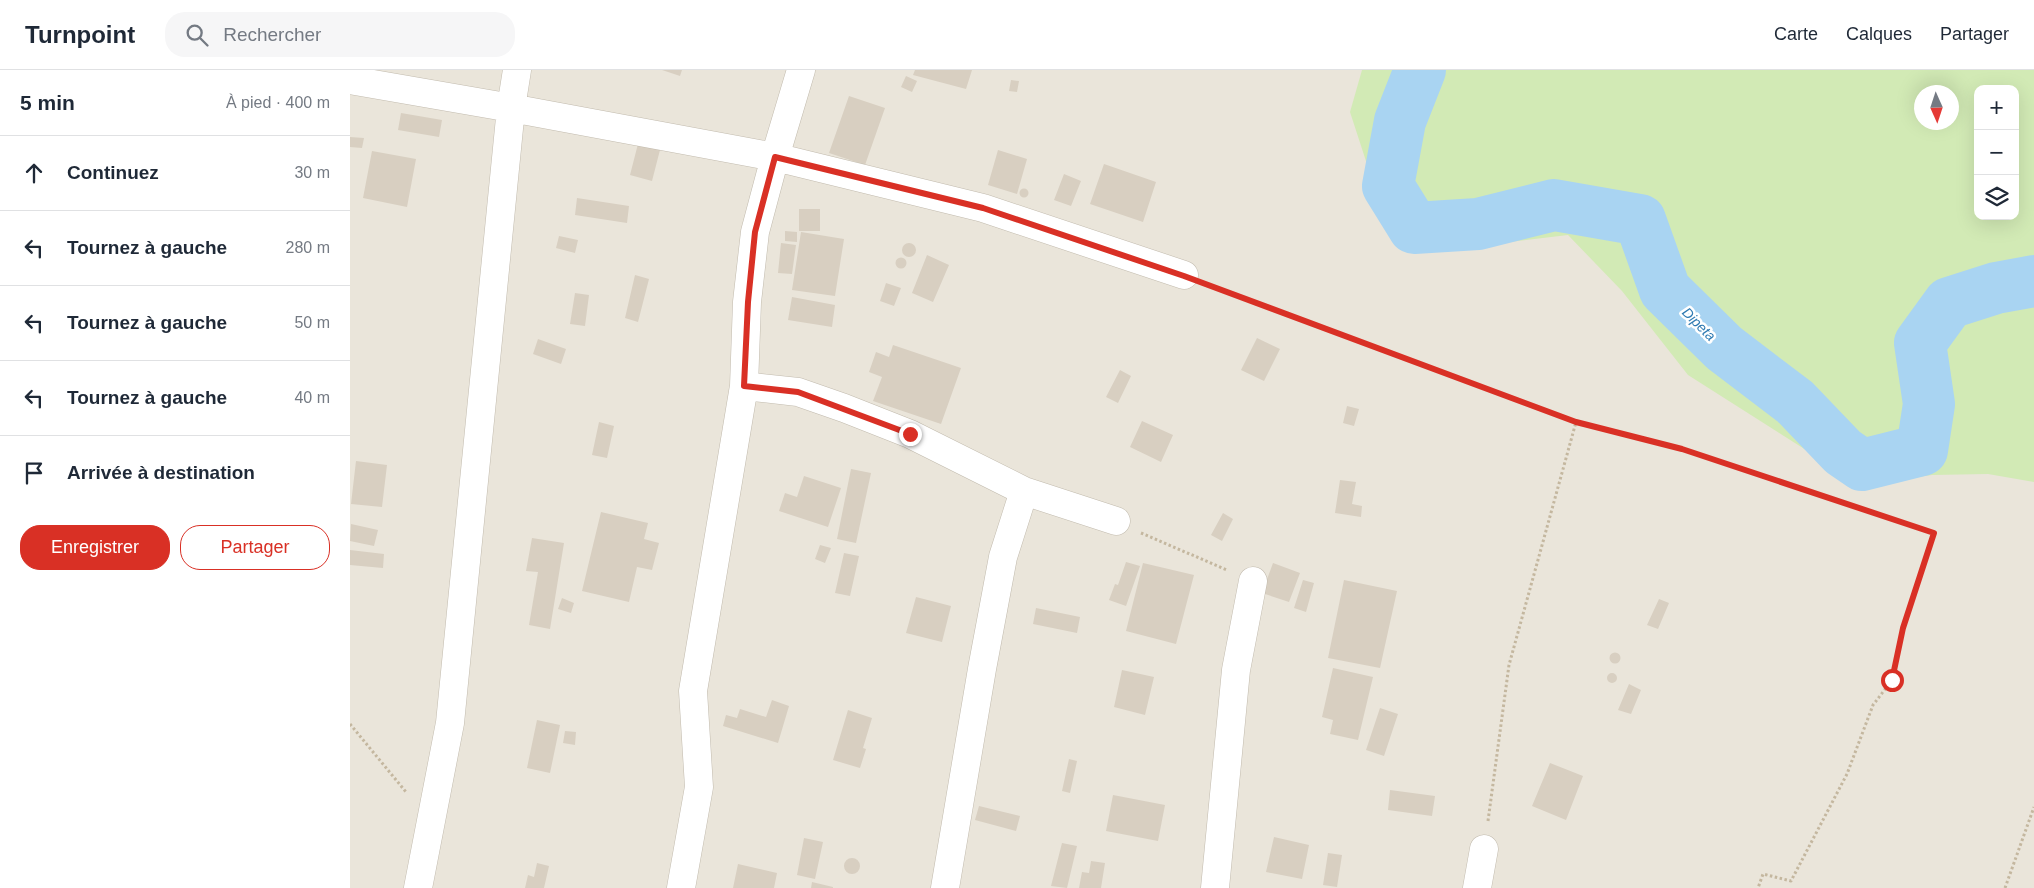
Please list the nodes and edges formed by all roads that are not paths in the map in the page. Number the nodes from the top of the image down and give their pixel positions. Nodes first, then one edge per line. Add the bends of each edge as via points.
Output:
1 (517, 70) edge
2 (801, 70) edge
3 (350, 80) edge
4 (512, 108) junction
5 (775, 157) junction
6 (1184, 276) road end
7 (744, 386) junction
8 (1024, 491) junction
9 (1116, 521) road end
10 (1252, 581) road end
11 (1484, 848) road end
12 (418, 888) edge
13 (681, 888) edge
14 (946, 888) edge
15 (1215, 888) edge
16 (1478, 888) edge

1 - 4 street
2 - 5 street
3 - 4 street
4 - 5 street
4 - 12 street via 450,723
5 - 6 street via 983,208
5 - 7 street via 755,232
7 - 8 street via 798,392 844,408 910,434
7 - 13 street via 693,691 699,787
8 - 9 street
8 - 14 street via 1003,557
10 - 15 street via 1236,670
11 - 16 street

